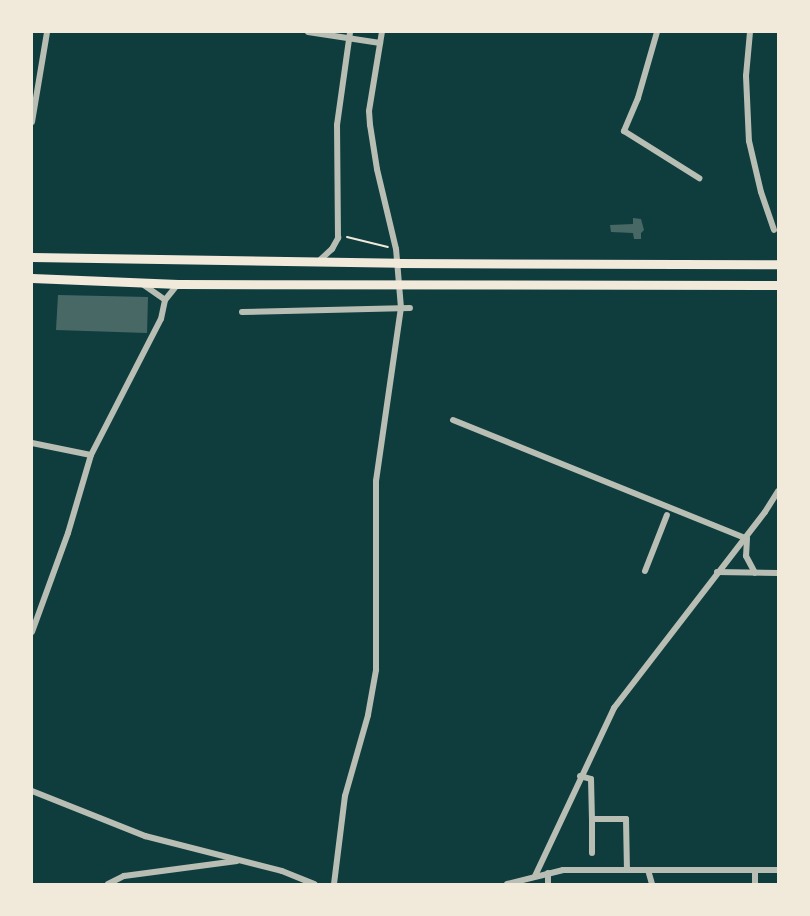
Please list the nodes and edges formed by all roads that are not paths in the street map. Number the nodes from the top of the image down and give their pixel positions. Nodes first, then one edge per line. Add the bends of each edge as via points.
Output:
1 (47, 32) edge
2 (308, 32) edge
3 (350, 32) edge
4 (382, 32) edge
5 (657, 32) edge
6 (750, 32) edge
7 (349, 40) junction
8 (380, 43) junction
9 (32, 122) edge
10 (699, 178) dead end
11 (774, 230) dead end
12 (32, 257) edge
13 (319, 262) junction
14 (398, 263) junction
15 (778, 264) edge
16 (32, 278) edge
17 (141, 283) junction
18 (400, 283) junction
19 (178, 284) junction
20 (778, 285) edge
21 (165, 300) junction
22 (401, 308) junction
23 (410, 308) dead end
24 (242, 312) dead end
25 (453, 420) dead end
26 (32, 443) edge
27 (91, 455) junction
28 (778, 491) edge
29 (667, 515) dead end
30 (746, 536) junction
31 (645, 571) dead end
32 (717, 572) junction
33 (755, 573) junction
34 (778, 573) edge
35 (32, 632) edge
36 (580, 776) junction
37 (32, 791) edge
38 (592, 819) junction
39 (592, 853) dead end
40 (240, 861) junction
41 (627, 869) junction
42 (648, 870) junction
43 (755, 870) junction
44 (778, 870) edge
45 (548, 873) junction
46 (535, 876) junction
47 (303, 882) edge
48 (108, 885) edge
49 (314, 885) edge
50 (334, 885) edge
51 (507, 885) edge
52 (548, 885) edge
53 (652, 885) edge
54 (755, 885) edge

1 - 9 street
2 - 7 street
3 - 7 street
4 - 8 street
5 - 10 street via 624,131
6 - 11 street via 746,76 749,141
7 - 8 street
7 - 13 street via 337,124 338,234 335,245
8 - 14 street via 370,125
12 - 13 main road
13 - 14 main road
14 - 15 main road
14 - 18 street
16 - 17 main road
17 - 19 main road
17 - 21 street
18 - 19 main road
18 - 20 main road
18 - 22 street
19 - 21 street
21 - 27 street via 161,319
22 - 23 street
22 - 24 street
22 - 50 street via 376,481 376,670 345,796
25 - 30 street
26 - 27 street
27 - 35 street
28 - 30 street
29 - 31 street
30 - 32 street
30 - 33 street via 746,556
32 - 33 street
32 - 36 street via 624,692
33 - 34 street
36 - 38 street via 591,779
36 - 46 street
37 - 40 street via 145,836
38 - 39 street
38 - 41 street via 626,819
40 - 47 street via 282,871
40 - 48 street via 124,876
41 - 42 street
41 - 45 street
42 - 43 street
42 - 53 street
43 - 44 street
43 - 54 street
45 - 46 street
45 - 52 street
46 - 51 street
47 - 49 street

